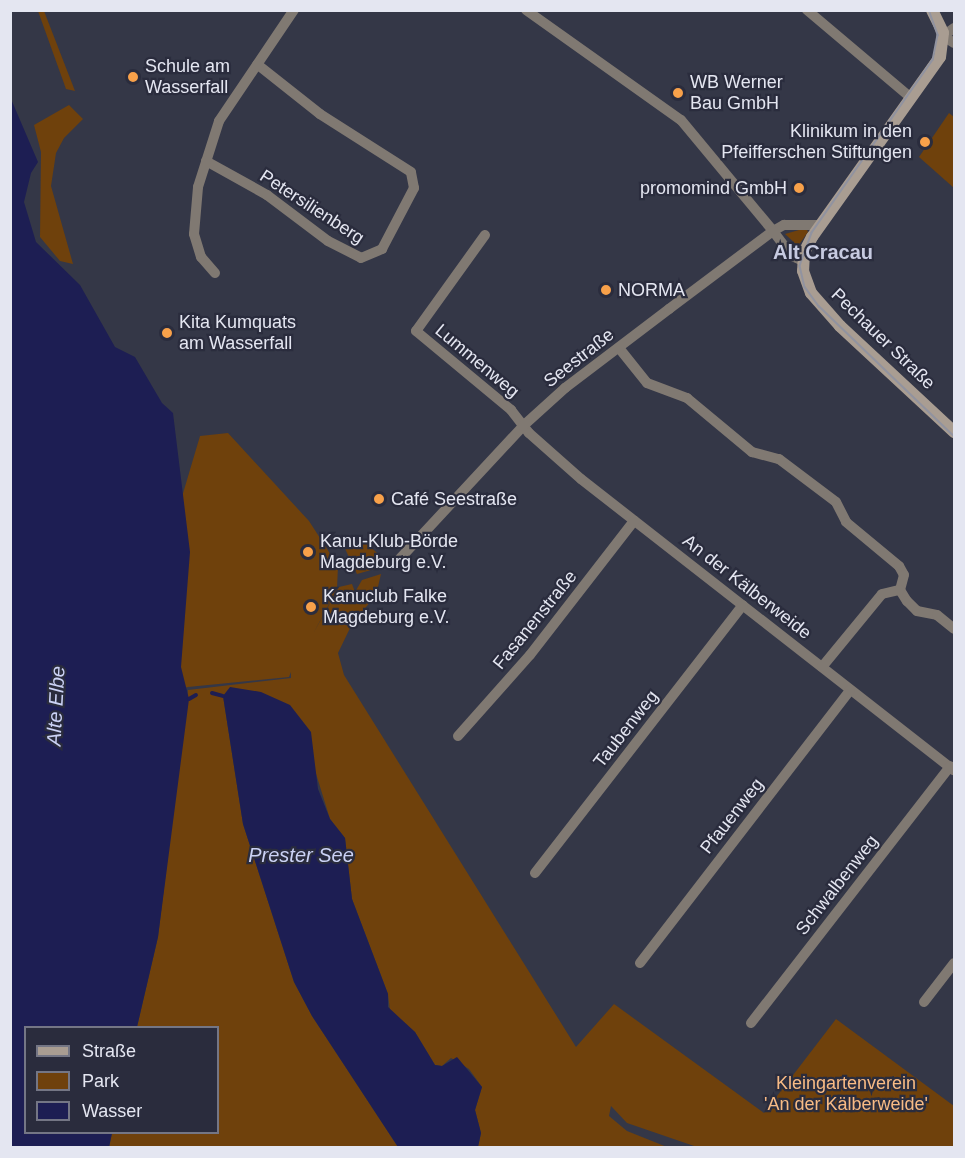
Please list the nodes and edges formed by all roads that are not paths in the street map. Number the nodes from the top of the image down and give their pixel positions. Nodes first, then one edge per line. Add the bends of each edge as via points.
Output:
1 (294, 10) edge
2 (526, 10) edge
3 (807, 10) edge
4 (932, 10) edge
5 (954, 28) edge
6 (943, 36) junction
7 (954, 43) edge
8 (257, 64) junction
9 (911, 98) junction
10 (206, 161) junction
11 (821, 225) junction
12 (773, 231) junction
13 (484, 236) dead end
14 (803, 261) junction
15 (215, 273) dead end
16 (619, 348) junction
17 (523, 426) junction
18 (954, 432) edge
19 (634, 520) junction
20 (394, 565) dead end
21 (900, 590) junction
22 (743, 605) junction
23 (954, 628) edge
24 (822, 667) junction
25 (850, 690) junction
26 (458, 736) dead end
27 (952, 768) edge
28 (535, 873) dead end
29 (640, 963) dead end
30 (954, 963) edge
31 (924, 1002) dead end
32 (751, 1023) dead end

1 - 8 street
2 - 12 street via 681,120
3 - 9 street
4 - 6 main road
5 - 6 street
6 - 7 street
6 - 9 main road via 940,57
8 - 10 street via 219,121
8 - 10 street, Petersilienberg via 320,114 411,172 414,188 393,229 382,249 361,258 328,241 267,195
9 - 11 main road
10 - 15 street via 194,205 193,227 199,252
11 - 12 street via 784,225
11 - 14 main road
12 - 14 street via 792,256
12 - 16 street, Seestraße
13 - 17 street, Lummenweg via 416,331 511,410
14 - 18 main road, Pechauer Straße via 806,281 821,305
16 - 17 street, Seestraße
16 - 21 street via 647,383 687,398 752,452 779,459 836,502 846,522 899,566 904,575
17 - 19 street, An der Kälberweide
17 - 20 street, Seestraße
19 - 22 street, An der Kälberweide
19 - 26 street, Fasanenstraße via 530,655
21 - 23 street via 917,611 937,615
21 - 24 street via 882,594
22 - 24 street, An der Kälberweide
22 - 28 street, Taubenweg
24 - 25 street, An der Kälberweide
25 - 27 street, An der Kälberweide
25 - 29 street, Pfauenweg
27 - 32 street, Schwalbenweg
30 - 31 street

